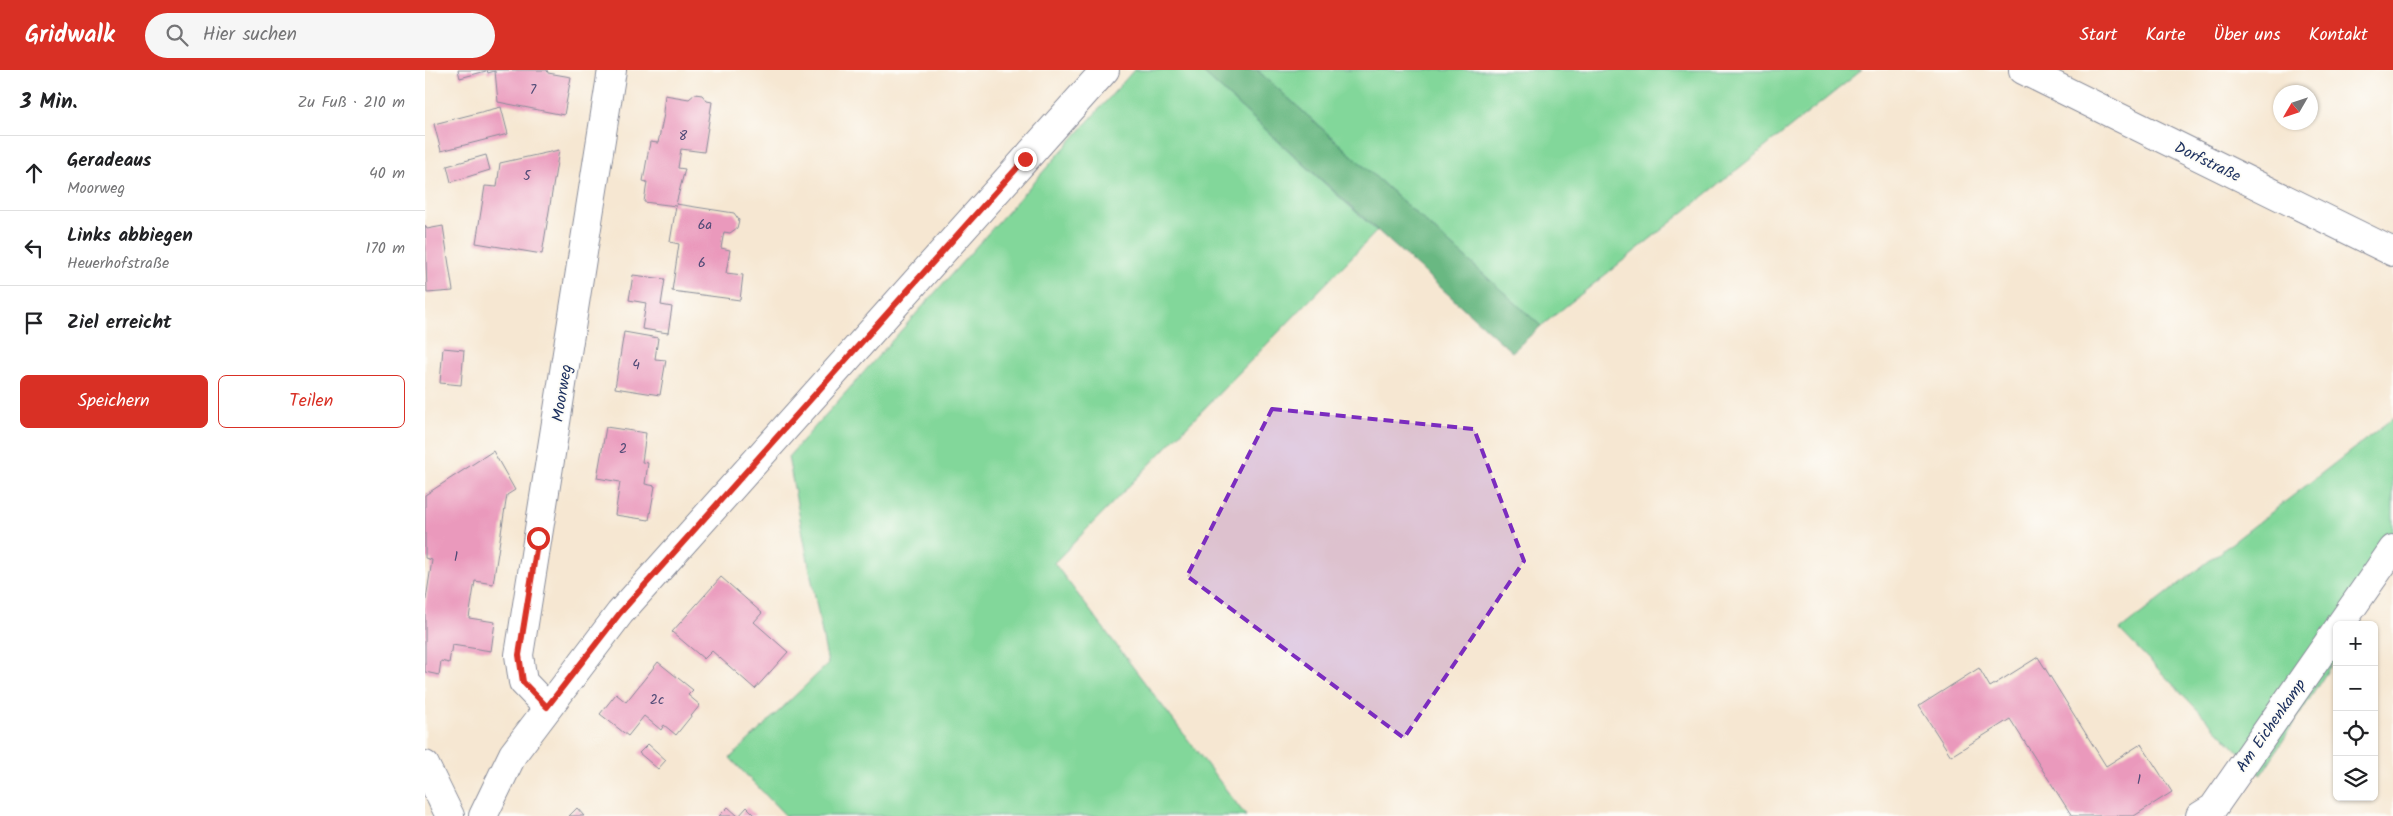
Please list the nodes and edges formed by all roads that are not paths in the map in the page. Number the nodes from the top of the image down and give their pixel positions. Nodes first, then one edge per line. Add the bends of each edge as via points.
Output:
1 (612, 70) edge
2 (1105, 70) edge
3 (2023, 70) edge
4 (2393, 252) edge
5 (2393, 549) edge
6 (2344, 621) edge
7 (2333, 636) edge
8 (547, 707) junction
9 (425, 766) edge
10 (450, 816) edge
11 (483, 816) edge
12 (2200, 816) edge

1 - 8 street, Moorweg via 519,655 523,682
2 - 8 street via 626,606
3 - 4 street, Dorfstraße
5 - 6 street
7 - 12 street, Am Eichenkamp via 2213,808
8 - 11 street via 513,754
9 - 10 street

